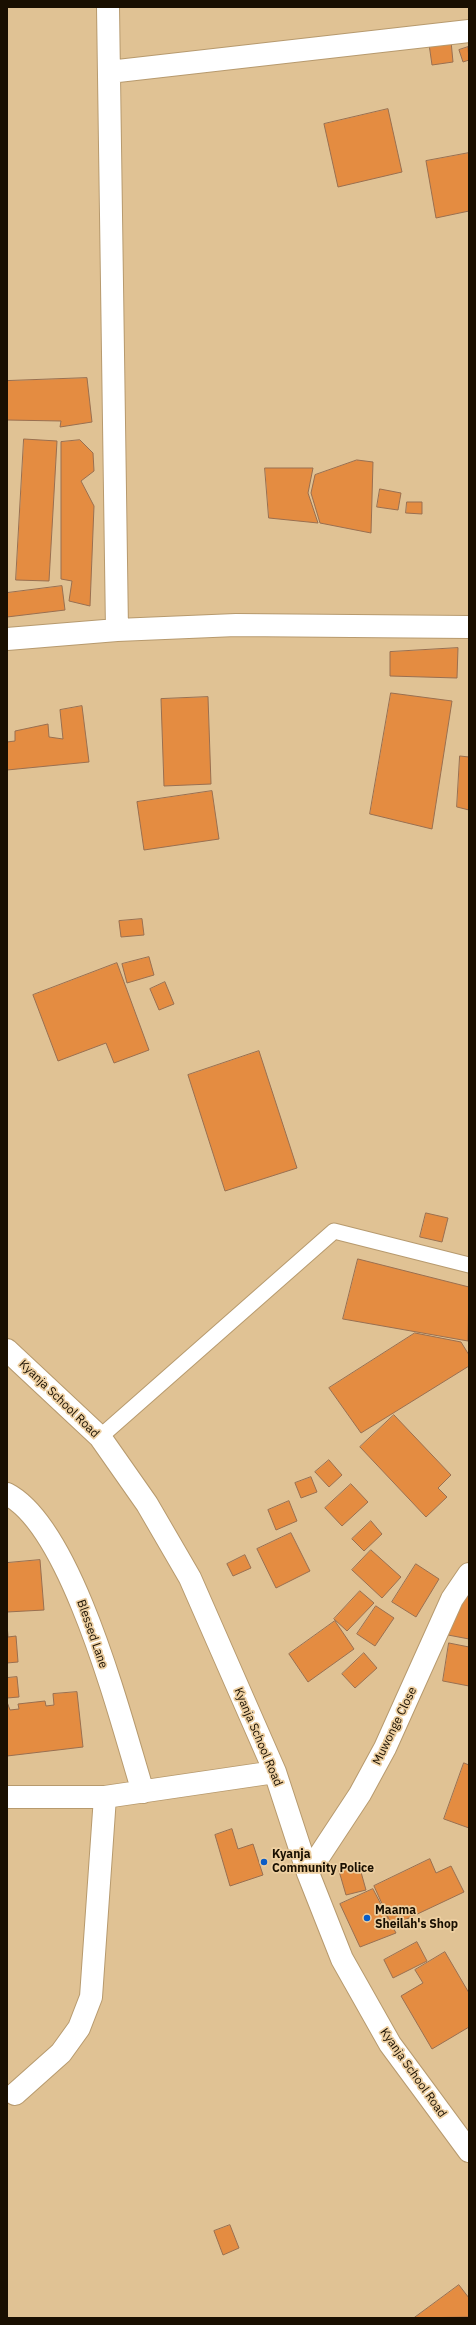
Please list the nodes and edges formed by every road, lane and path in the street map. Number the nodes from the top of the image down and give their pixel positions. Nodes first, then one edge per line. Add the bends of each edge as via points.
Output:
1 (108, 7) edge
2 (469, 30) edge
3 (109, 72) junction
4 (469, 627) edge
5 (117, 630) junction
6 (7, 639) edge
7 (469, 1265) edge
8 (7, 1350) edge
9 (100, 1437) junction
10 (7, 1494) edge
11 (469, 1574) edge
12 (275, 1772) junction
13 (144, 1792) junction
14 (7, 1797) edge
15 (104, 1797) junction
16 (308, 1873) junction
17 (16, 2094) dead end
18 (469, 2151) edge

1 - 3 street
2 - 3 street
3 - 5 street
4 - 5 street via 236,624
5 - 6 street
7 - 9 lane via 334,1231
8 - 9 street, Kyanja School Road
9 - 12 street, Kyanja School Road via 147,1504 190,1578
10 - 13 street, Blessed Lane via 28,1510 69,1574 87,1616
11 - 16 street, Muwonge Close via 452,1599 385,1748 360,1794
12 - 13 street
12 - 16 street, Kyanja School Road
13 - 15 street
14 - 15 street
15 - 17 street via 91,1997 79,2028 61,2053
16 - 18 street, Kyanja School Road via 342,1959 390,2044

